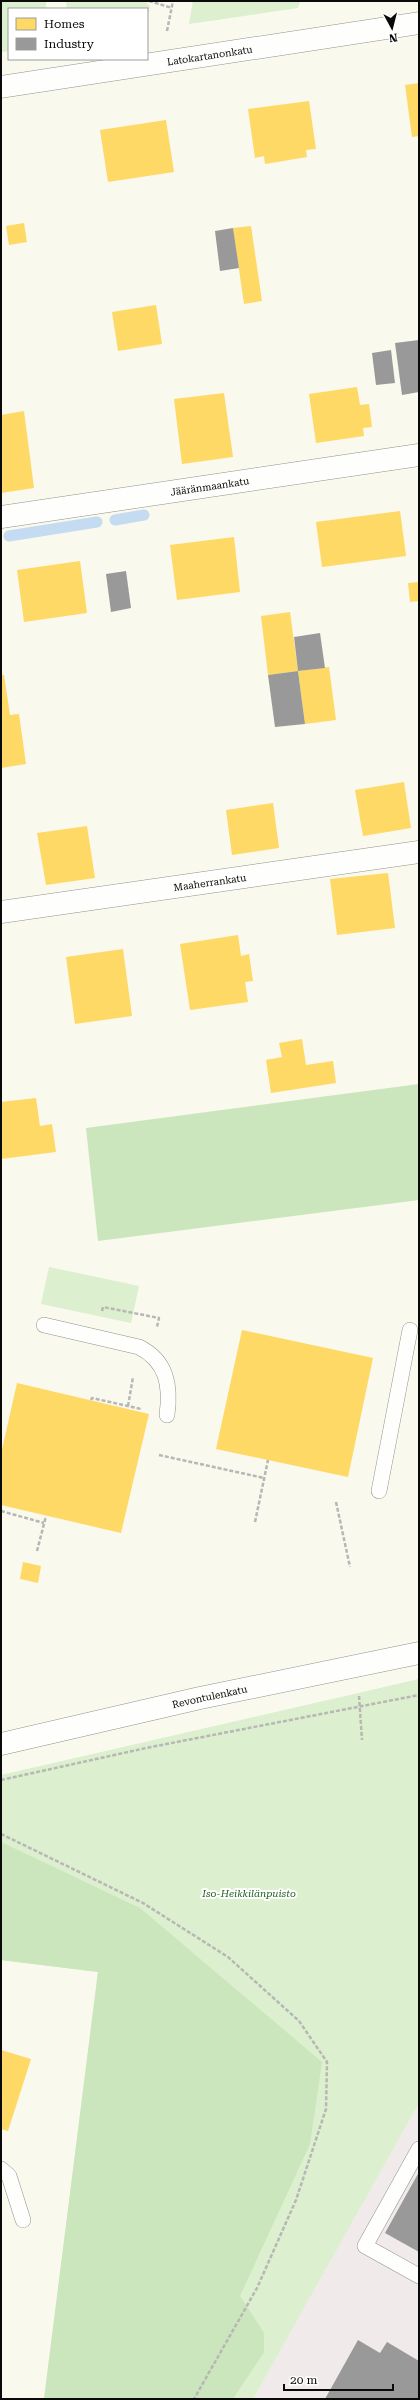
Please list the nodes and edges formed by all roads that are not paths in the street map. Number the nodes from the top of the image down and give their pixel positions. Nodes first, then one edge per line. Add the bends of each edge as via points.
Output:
1 (419, 23) edge
2 (1, 87) edge
3 (419, 455) edge
4 (1, 517) edge
5 (419, 852) edge
6 (1, 912) edge
7 (44, 1326) dead end
8 (410, 1330) dead end
9 (167, 1415) road end
10 (379, 1491) dead end
11 (419, 1653) edge
12 (1, 1744) edge
13 (419, 2149) edge
14 (1, 2169) edge
15 (23, 2220) dead end
16 (419, 2276) edge

1 - 2 street, Latokartanonkatu
3 - 4 street, Jääränmaankatu
5 - 6 street, Maaherrankatu
7 - 9 lane via 139,1347 152,1354 166,1375 169,1400
8 - 10 lane
11 - 12 street, Revontulenkatu via 200,1698
13 - 16 lane via 365,2246
14 - 15 lane via 8,2176

